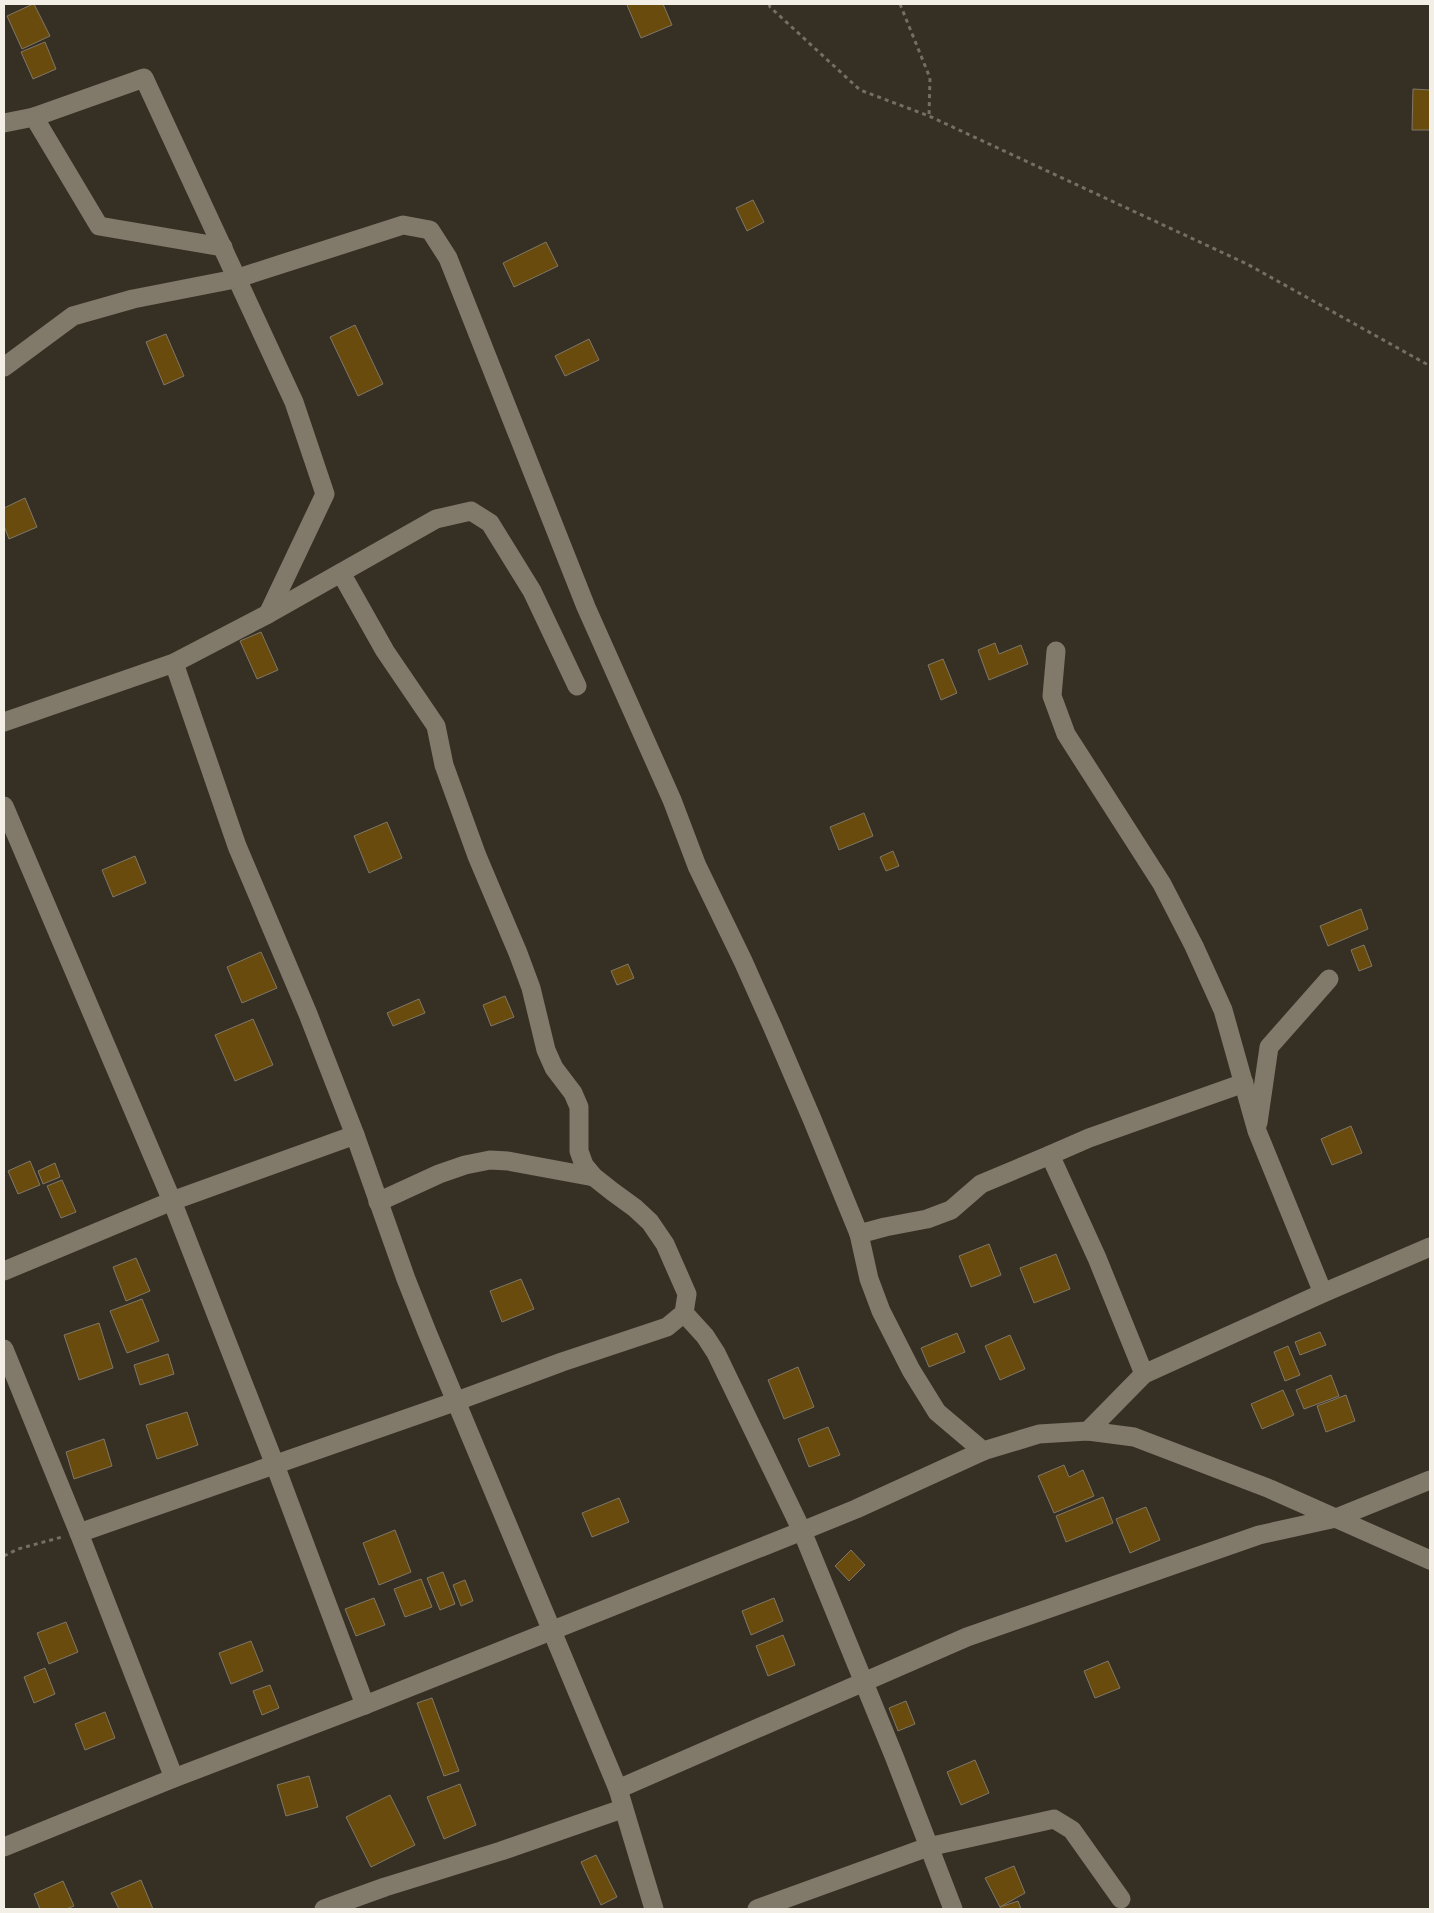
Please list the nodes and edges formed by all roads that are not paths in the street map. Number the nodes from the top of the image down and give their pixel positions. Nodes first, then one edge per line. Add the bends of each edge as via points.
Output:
1 (34, 117) junction
2 (4, 123) edge
3 (223, 247) junction
4 (235, 279) junction
5 (4, 367) edge
6 (341, 573) junction
7 (268, 614) junction
8 (1056, 651) dead end
9 (174, 663) junction
10 (577, 686) dead end
11 (4, 722) edge
12 (4, 806) edge
13 (1329, 979) dead end
14 (1244, 1083) junction
15 (1257, 1131) junction
16 (355, 1135) junction
17 (1050, 1156) junction
18 (594, 1177) junction
19 (172, 1200) junction
20 (378, 1202) junction
21 (858, 1234) junction
22 (1430, 1247) edge
23 (4, 1271) edge
24 (1323, 1293) junction
25 (684, 1313) junction
26 (4, 1349) edge
27 (1144, 1374) junction
28 (457, 1401) junction
29 (1088, 1431) junction
30 (983, 1451) junction
31 (275, 1465) junction
32 (1430, 1480) edge
33 (1336, 1518) junction
34 (802, 1531) junction
35 (79, 1533) junction
36 (1430, 1560) edge
37 (550, 1630) junction
38 (865, 1683) junction
39 (365, 1705) junction
40 (174, 1778) junction
41 (618, 1789) junction
42 (622, 1809) junction
43 (4, 1847) edge
44 (928, 1847) junction
45 (1121, 1899) dead end
46 (324, 1909) edge
47 (654, 1909) edge
48 (757, 1909) edge
49 (953, 1909) edge

1 - 2 street
1 - 3 street via 98,226
1 - 3 street via 144,78
3 - 4 street
4 - 5 street via 133,299 73,316
4 - 7 street via 294,402 325,494
4 - 21 street via 403,224 430,230 448,258 586,607 672,800 697,866 773,1028
6 - 7 street
6 - 10 street via 436,519 471,511 490,523 532,591
6 - 18 street via 385,651 436,726 444,765 531,988 546,1050 579,1107 579,1151
7 - 9 street
8 - 14 street via 1052,696 1066,734 1162,884 1194,946 1223,1010
9 - 11 street
9 - 16 street via 237,846
12 - 19 street
13 - 15 street via 1269,1047
14 - 15 street
14 - 17 street via 1089,1138
15 - 24 street
16 - 19 street
16 - 20 street
17 - 21 street via 981,1184 951,1210
17 - 27 street via 1097,1258
18 - 20 street via 490,1160 439,1174
18 - 25 street via 650,1222 665,1244 687,1294
19 - 23 street
19 - 31 street
20 - 28 street via 423,1323
21 - 30 street via 875,1295 911,1370 937,1412
22 - 24 street
24 - 27 street
25 - 28 street via 667,1327
25 - 34 street via 706,1336 716,1353
26 - 35 street
27 - 29 street
28 - 31 street
28 - 37 street
29 - 30 street via 1039,1434
29 - 33 street via 1134,1437
30 - 34 street
31 - 35 street
31 - 39 street
32 - 33 street
33 - 36 street
33 - 38 street via 1259,1534 967,1638
34 - 37 street
34 - 38 street
35 - 40 street
37 - 39 street
37 - 41 street
38 - 41 street
38 - 44 street
39 - 40 street
40 - 43 street
41 - 42 street
42 - 46 street
42 - 47 street
44 - 45 street via 1054,1819 1072,1830
44 - 48 street
44 - 49 street

